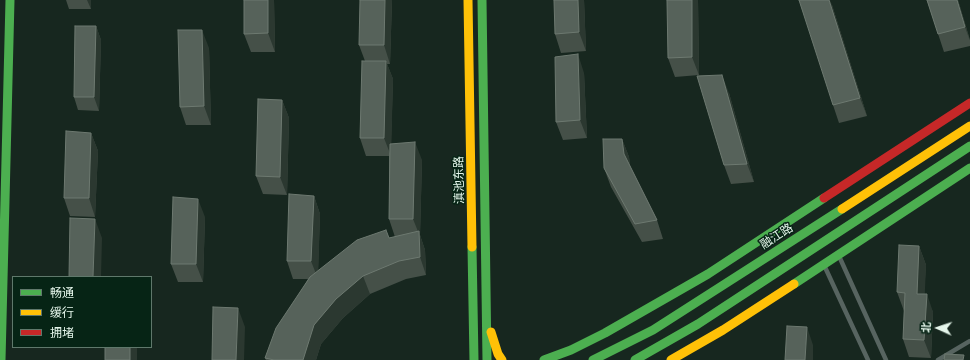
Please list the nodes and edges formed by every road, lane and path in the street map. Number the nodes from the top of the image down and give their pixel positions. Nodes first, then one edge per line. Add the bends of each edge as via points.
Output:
1 (10, 0) edge
2 (468, 0) edge
3 (482, 0) edge
4 (970, 103) edge
5 (970, 126) edge
6 (970, 146) edge
7 (970, 168) edge
8 (839, 254) junction
9 (823, 263) junction
10 (474, 308) junction
11 (487, 316) junction
12 (970, 341) edge
13 (571, 350) junction
14 (2, 360) edge
15 (466, 360) edge
16 (474, 360) edge
17 (487, 360) edge
18 (502, 360) edge
19 (544, 360) edge
20 (559, 360) edge
21 (592, 360) edge
22 (635, 360) edge
23 (671, 360) edge
24 (868, 360) edge
25 (886, 360) edge
26 (938, 360) edge

1 - 14 street
2 - 10 street, 滇池东路
3 - 11 street, 滇池东路
4 - 13 street via 708,274
5 - 21 street, 融江路 via 692,306 652,330
6 - 22 street via 698,324
7 - 8 street
8 - 9 street
8 - 25 lane
9 - 23 street via 724,330
9 - 24 lane
10 - 15 street
10 - 16 street, 滇池东路
11 - 17 street, 滇池东路
11 - 18 street
12 - 26 lane
13 - 19 street
13 - 20 street

